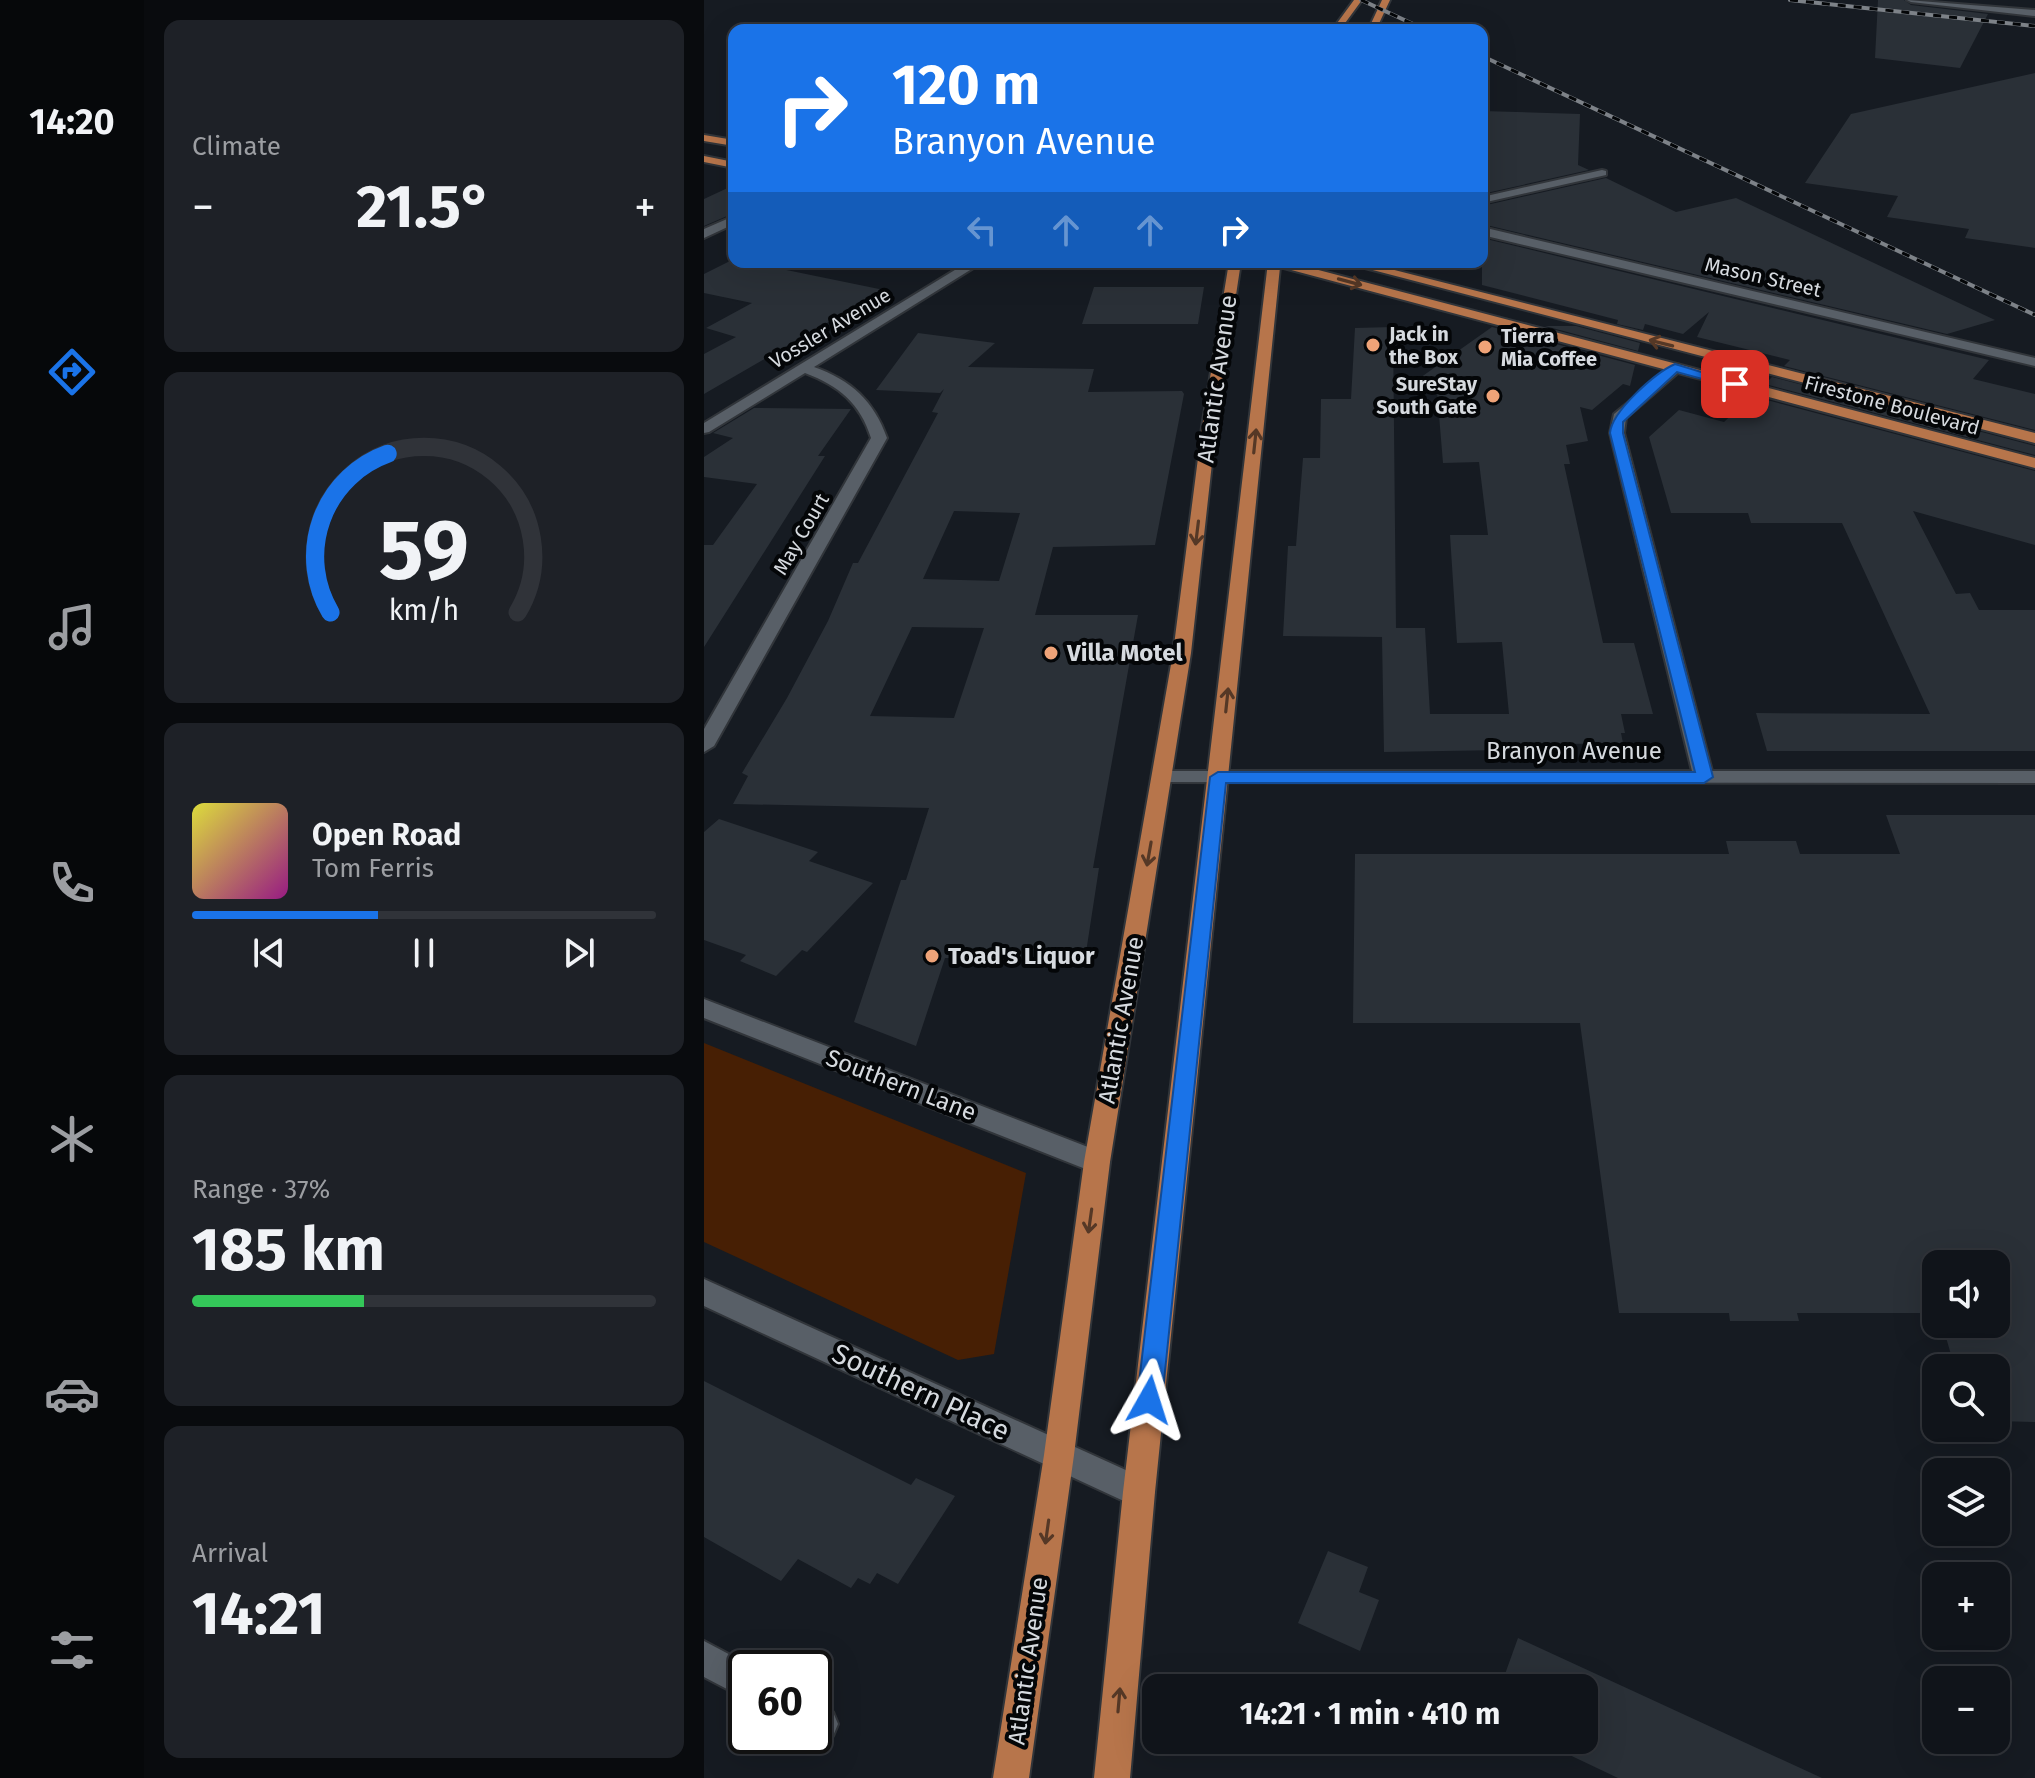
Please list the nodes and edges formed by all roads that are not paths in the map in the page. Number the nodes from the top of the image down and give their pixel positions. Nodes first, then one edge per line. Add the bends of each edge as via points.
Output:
1 (1358, 0) edge
2 (1386, 0) edge
3 (1911, 0) edge
4 (2035, 13) edge
5 (1340, 24) edge
6 (1375, 24) edge
7 (704, 138) edge
8 (728, 142) edge
9 (704, 159) edge
10 (728, 164) edge
11 (1602, 173) dead end
12 (1488, 199) edge
13 (728, 222) edge
14 (1488, 232) edge
15 (704, 234) edge
16 (967, 268) edge
17 (1234, 268) edge
18 (1273, 268) edge
19 (1297, 268) edge
20 (1371, 268) edge
21 (2035, 362) edge
22 (803, 368) junction
23 (1675, 368) junction
24 (1845, 390) junction
25 (704, 429) edge
26 (2035, 438) edge
27 (2035, 463) edge
28 (704, 746) edge
29 (1162, 777) junction
30 (1218, 777) junction
31 (1704, 777) junction
32 (2035, 777) edge
33 (704, 1008) edge
34 (1097, 1162) junction
35 (704, 1292) edge
36 (1059, 1455) junction
37 (1139, 1492) junction
38 (704, 1658) edge
39 (728, 1672) edge
40 (1011, 1778) edge
41 (1112, 1778) edge

1 - 5 main road
2 - 6 main road
3 - 4 street
7 - 8 main road
9 - 10 main road
11 - 12 street
13 - 15 street
14 - 21 street, Mason Street
16 - 22 street, Vossler Avenue
17 -> 29 main road, Atlantic Avenue
30 -> 18 main road, Atlantic Avenue
19 -> 23 main road, Firestone Boulevard
24 -> 20 main road, Firestone Boulevard
22 - 25 street, Vossler Avenue
22 - 28 street, May Court via 849,389 874,420 879,438
23 - 24 main road via 1718,368 1783,384
23 - 27 main road, Firestone Boulevard
23 - 31 street via 1619,417 1617,433
24 - 26 main road, Firestone Boulevard
29 - 30 street, Branyon Avenue
29 -> 34 main road, Atlantic Avenue
30 - 31 street, Branyon Avenue
30 - 37 main road, Atlantic Avenue
31 - 32 street, Branyon Avenue
33 - 34 street, Southern Lane
34 -> 36 main road, Atlantic Avenue
35 - 36 street, Southern Place
36 - 37 street, Southern Place
36 -> 40 main road, Atlantic Avenue
41 -> 37 main road, Atlantic Avenue
38 - 39 street

